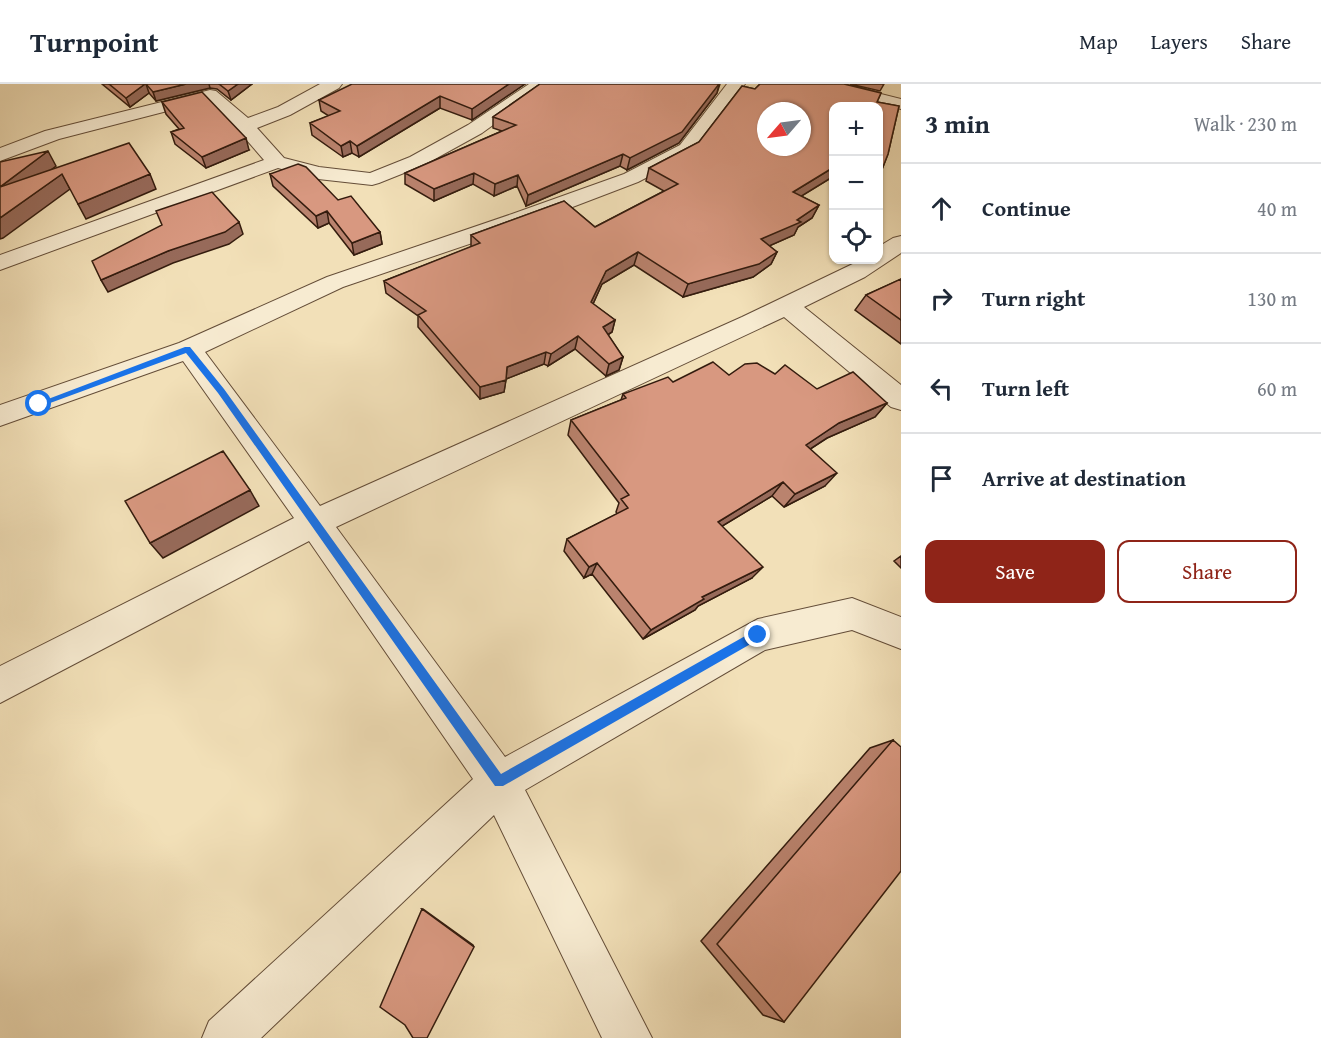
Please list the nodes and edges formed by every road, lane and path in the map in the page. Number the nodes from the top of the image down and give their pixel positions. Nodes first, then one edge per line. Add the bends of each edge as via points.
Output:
1 (190, 84) edge
2 (333, 84) edge
3 (541, 84) edge
4 (736, 84) edge
5 (820, 84) edge
6 (210, 95) junction
7 (901, 104) edge
8 (245, 126) junction
9 (0, 155) edge
10 (277, 162) junction
11 (901, 243) edge
12 (883, 255) edge
13 (0, 263) edge
14 (869, 264) edge
15 (787, 306) junction
16 (188, 349) junction
17 (901, 400) edge
18 (0, 416) edge
19 (314, 523) junction
20 (901, 633) edge
21 (0, 685) edge
22 (499, 782) junction
23 (226, 1038) edge
24 (628, 1038) edge

1 - 6 street
2 - 8 street via 284,111
3 - 10 street via 475,129 417,161 372,179 318,173
4 - 16 street via 687,149 631,178 335,282
5 - 7 street
6 - 8 street
6 - 9 street via 52,135
8 - 10 street
10 - 13 street
11 - 12 street
14 - 15 street
15 - 17 street
15 - 19 street
16 - 18 street
16 - 19 street
19 - 21 street
19 - 22 street
20 - 22 street via 852,614 758,635
22 - 23 street
22 - 24 street

